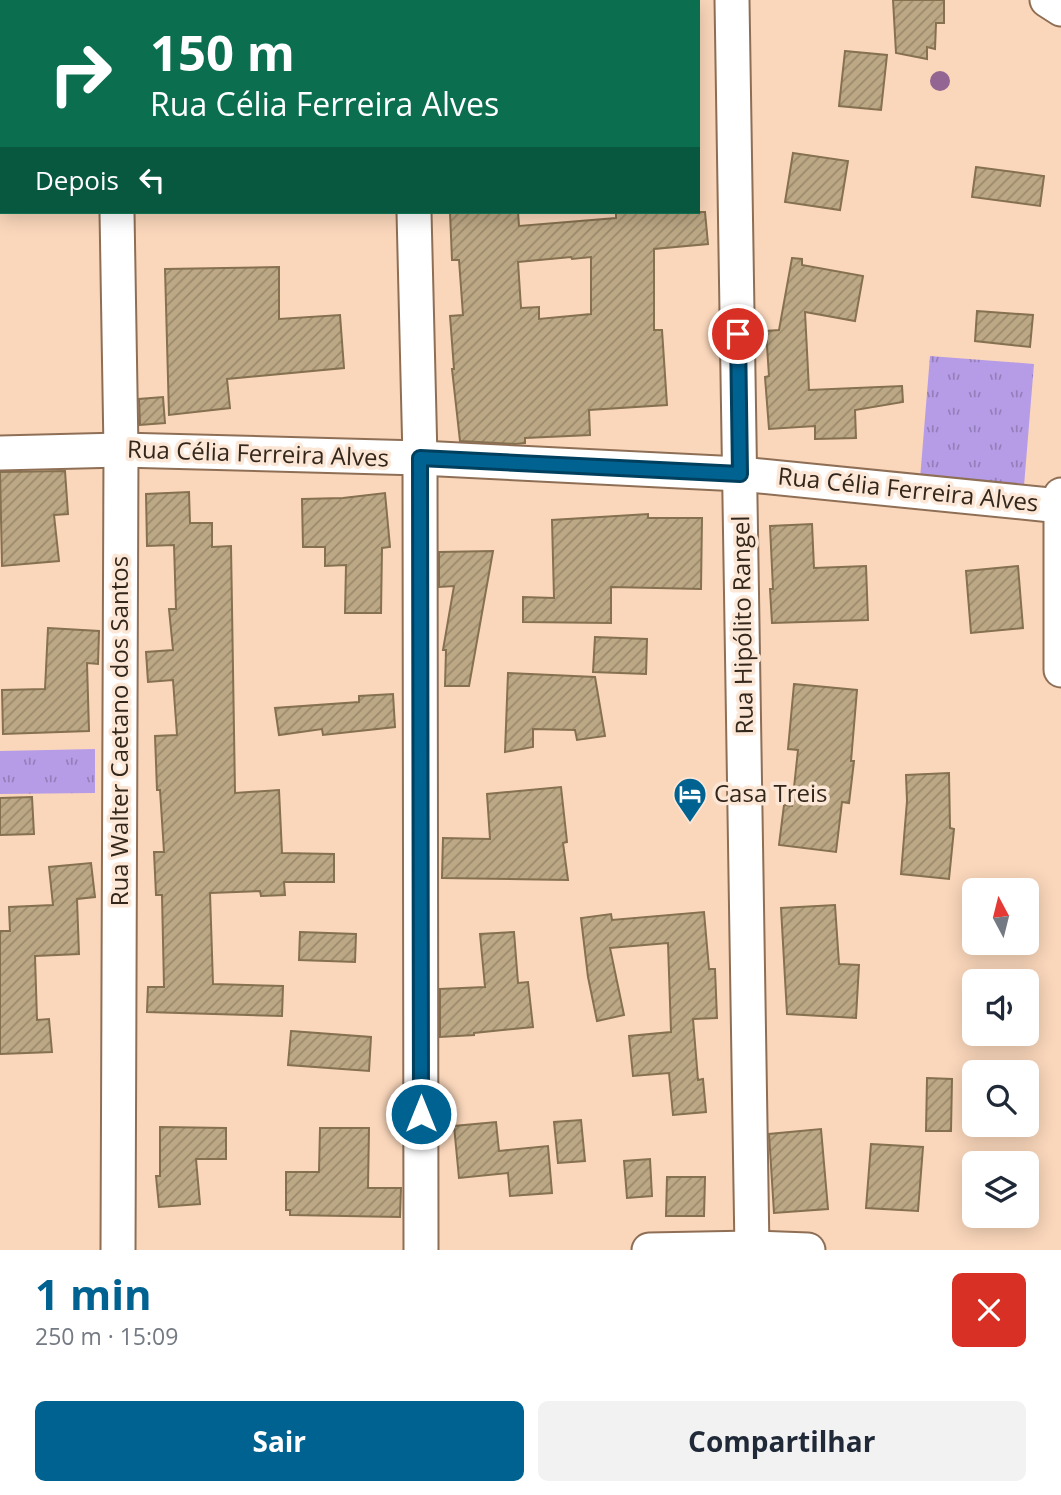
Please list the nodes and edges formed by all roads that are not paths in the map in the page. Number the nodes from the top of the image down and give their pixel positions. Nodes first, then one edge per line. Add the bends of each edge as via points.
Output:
1 (732, 0) edge
2 (1047, 0) edge
3 (1061, 9) edge
4 (117, 214) edge
5 (414, 214) edge
6 (121, 450) junction
7 (0, 453) edge
8 (420, 458) junction
9 (740, 474) junction
10 (1061, 495) edge
11 (1061, 505) edge
12 (1061, 670) edge
13 (752, 1249) edge
14 (118, 1250) edge
15 (421, 1250) edge
16 (649, 1250) edge
17 (808, 1250) edge

1 - 9 street, Rua Hipólito Rangel
2 - 3 street
4 - 6 street, Rua Walter Caetano dos Santos
5 - 8 street
6 - 7 street, Rua Célia Ferreira Alves
6 - 8 street, Rua Célia Ferreira Alves
6 - 14 street, Rua Walter Caetano dos Santos
8 - 9 street, Rua Célia Ferreira Alves
8 - 15 street
9 - 11 street, Rua Célia Ferreira Alves
9 - 13 street, Rua Hipólito Rangel
10 - 11 street
11 - 12 street
13 - 16 street
13 - 17 street

